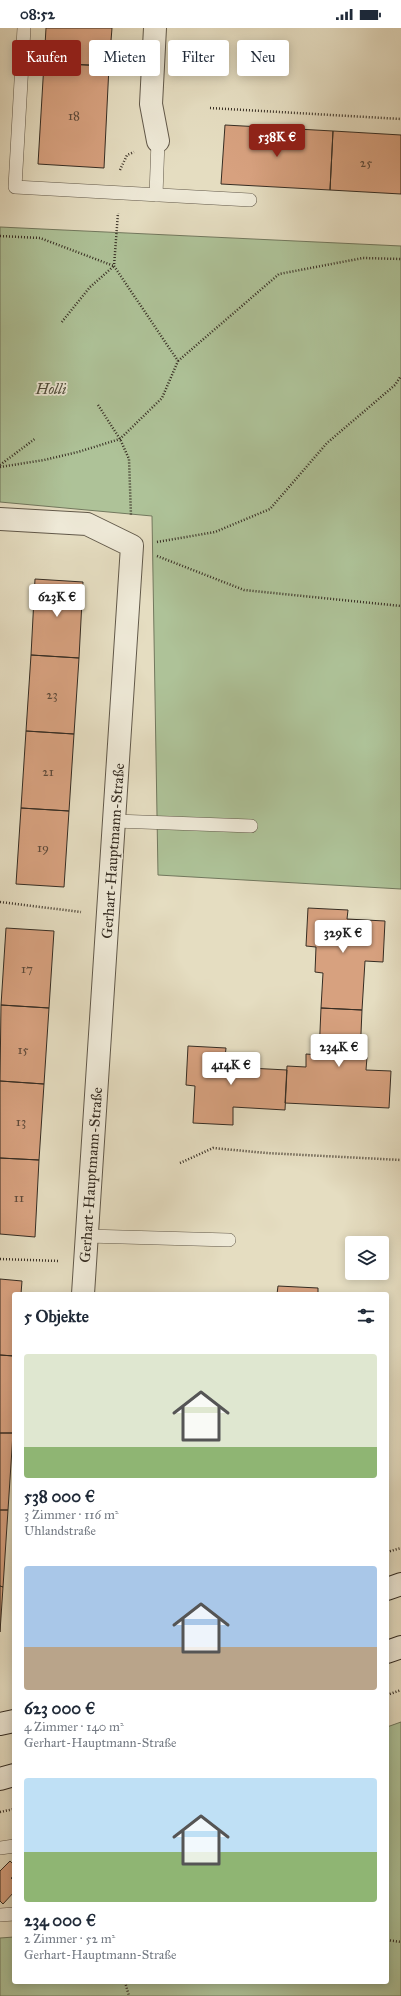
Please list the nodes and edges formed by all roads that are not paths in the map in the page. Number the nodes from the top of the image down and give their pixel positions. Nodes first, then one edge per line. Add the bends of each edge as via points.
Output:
1 (24, 28) edge
2 (155, 28) edge
3 (158, 141) joint
4 (156, 195) junction
5 (250, 200) dead end
6 (0, 518) edge
7 (115, 821) junction
8 (251, 826) dead end
9 (87, 1236) junction
10 (230, 1240) dead end
11 (83, 1292) edge
12 (401, 1584) edge
13 (389, 1588) edge
14 (401, 1647) edge
15 (389, 1651) edge
16 (12, 1721) edge
17 (0, 1724) edge
18 (12, 1775) edge
19 (0, 1778) edge
20 (12, 1846) edge
21 (0, 1848) edge
22 (0, 1914) edge
23 (12, 1914) edge

1 - 4 lane via 15,187
2 - 3 street via 151,104
3 - 4 lane
4 - 5 lane
6 - 7 street, Gerhart-Hauptmann-Straße via 86,524 132,546
7 - 8 lane
7 - 9 street, Gerhart-Hauptmann-Straße
9 - 10 lane
9 - 11 street, Gerhart-Hauptmann-Straße
12 - 13 street
14 - 15 street
16 - 17 street
18 - 19 street
20 - 21 lane
22 - 23 lane

